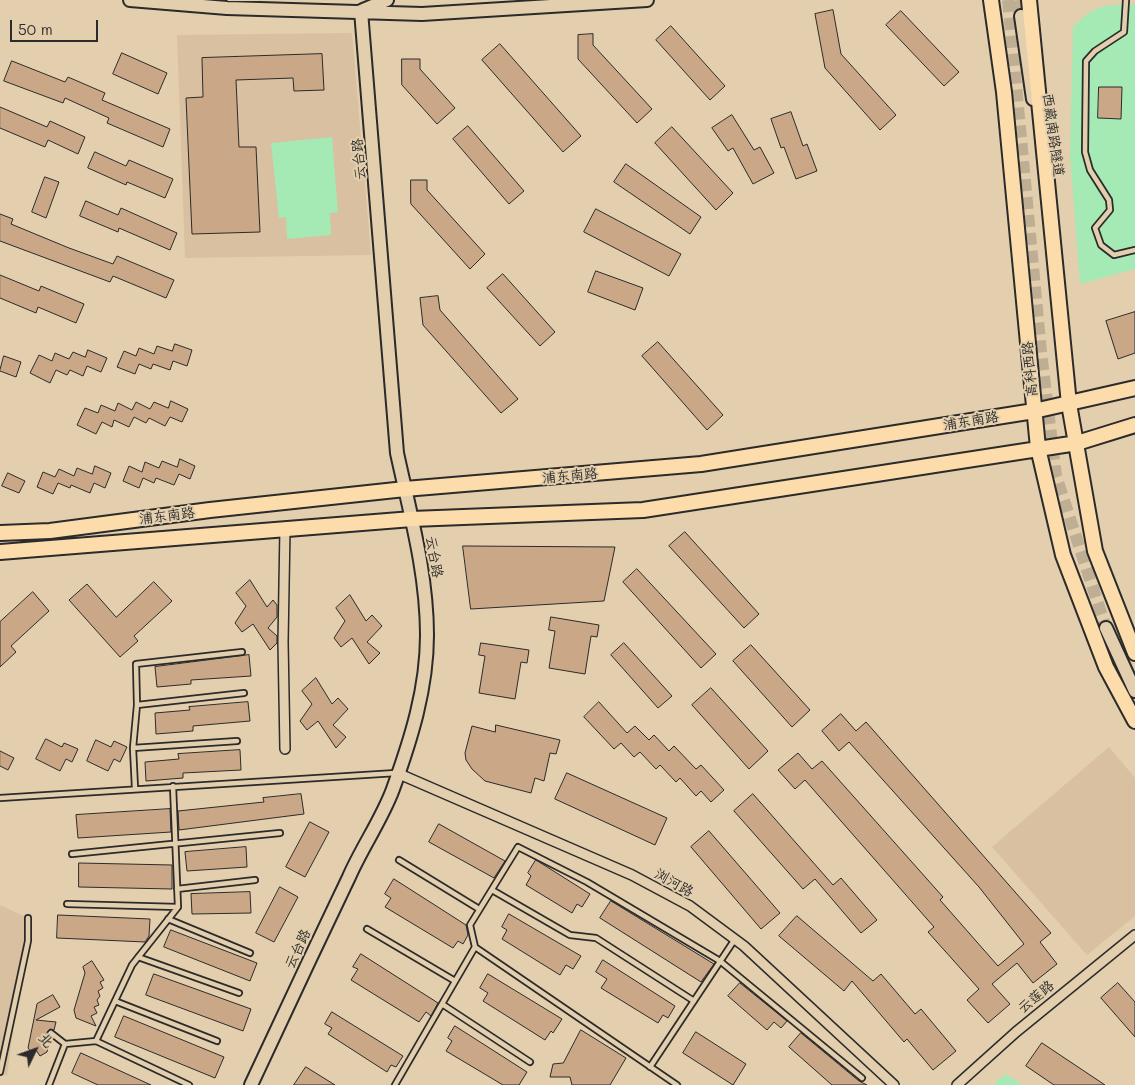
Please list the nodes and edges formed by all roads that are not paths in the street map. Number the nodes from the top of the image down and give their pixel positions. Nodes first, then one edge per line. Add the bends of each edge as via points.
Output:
1 (130, 0) edge
2 (386, 0) edge
3 (647, 0) edge
4 (991, 0) edge
5 (1029, 0) edge
6 (1126, 0) edge
7 (361, 6) edge
8 (1021, 16) tunnel mouth
9 (1135, 250) edge
10 (1055, 257) junction
11 (1135, 388) edge
12 (1069, 404) junction
13 (1034, 411) junction
14 (1135, 425) edge
15 (1077, 443) junction
16 (1038, 448) junction
17 (405, 489) junction
18 (412, 519) junction
19 (286, 529) junction
20 (0, 533) edge
21 (0, 552) edge
22 (1106, 628) tunnel mouth
23 (242, 652) dead end
24 (1135, 653) edge
25 (1135, 691) edge
26 (244, 694) dead end
27 (137, 705) junction
28 (1135, 721) edge
29 (237, 741) dead end
30 (133, 748) junction
31 (285, 749) dead end
32 (397, 773) junction
33 (173, 786) junction
34 (135, 788) junction
35 (0, 798) edge
36 (280, 833) dead end
37 (175, 844) junction
38 (72, 854) dead end
39 (399, 860) dead end
40 (255, 880) dead end
41 (177, 889) junction
42 (492, 890) junction
43 (67, 904) dead end
44 (178, 907) junction
45 (479, 909) junction
46 (28, 918) dead end
47 (168, 919) junction
48 (368, 929) dead end
49 (1135, 935) edge
50 (735, 939) junction
51 (475, 947) junction
52 (250, 954) dead end
53 (138, 957) junction
54 (720, 961) junction
55 (455, 981) junction
56 (239, 992) dead end
57 (115, 1001) junction
58 (694, 1001) junction
59 (442, 1004) junction
60 (51, 1033) dead end
61 (96, 1041) junction
62 (217, 1041) dead end
63 (65, 1044) junction
64 (530, 1062) dead end
65 (650, 1067) junction
66 (0, 1072) edge
67 (862, 1078) dead end
68 (49, 1085) edge
69 (189, 1085) edge
70 (251, 1085) edge
71 (395, 1085) edge
72 (677, 1085) edge
73 (894, 1085) edge
74 (957, 1085) edge

1 - 7 street via 227,8
2 - 7 street
3 - 7 street via 422,14
4 - 13 main road, 高科西路 via 1004,92
5 - 10 main road
6 - 9 lane via 1124,32 1086,61 1085,152 1090,170 1109,200 1110,210 1095,228 1101,245 1114,255
7 - 17 street, 云台路 via 397,453
8 - 10 street, 西藏南路隧道
10 - 12 main road
11 - 12 main road, 浦东南路
12 - 13 main road, 浦东南路
12 - 15 main road
13 - 16 main road, 高科西路
13 - 17 main road, 浦东南路 via 701,464
14 - 15 main road, 浦东南路
15 - 16 main road, 浦东南路
15 - 24 main road via 1095,551
16 - 18 main road, 浦东南路 via 643,510
16 - 28 main road, 高科西路 via 1063,555 1106,667
17 - 18 street, 云台路
17 - 20 main road, 浦东南路 via 50,531
18 - 19 main road, 浦东南路
18 - 32 street, 云台路 via 425,596 427,656 418,714
19 - 21 main road, 浦东南路
19 - 31 street
22 - 25 street
23 - 27 lane via 136,664
26 - 27 lane
27 - 30 lane
29 - 30 lane
30 - 34 lane
32 - 33 lane
32 - 50 street, 浏河路 via 632,875 690,906
32 - 70 street, 云台路 via 392,790
33 - 34 lane
33 - 37 lane
34 - 35 lane
36 - 37 lane
37 - 38 lane
37 - 41 lane
39 - 45 lane
40 - 41 lane
41 - 44 lane
42 - 45 lane
42 - 54 lane via 518,847 588,882
42 - 58 lane via 570,935 596,938
43 - 44 lane
44 - 47 lane
45 - 51 lane via 470,925
46 - 66 lane via 28,941
47 - 52 lane
47 - 53 lane
48 - 55 lane
49 - 74 street, 云莲路 via 1022,1026
50 - 54 lane
50 - 73 street, 浏河路
51 - 55 lane
51 - 65 lane
53 - 56 lane
53 - 57 lane
54 - 58 lane
54 - 67 lane
55 - 59 lane
57 - 61 lane
57 - 62 lane
58 - 65 lane
59 - 64 lane
59 - 71 lane
60 - 63 lane
61 - 63 lane
61 - 69 lane
63 - 68 lane
65 - 72 lane

